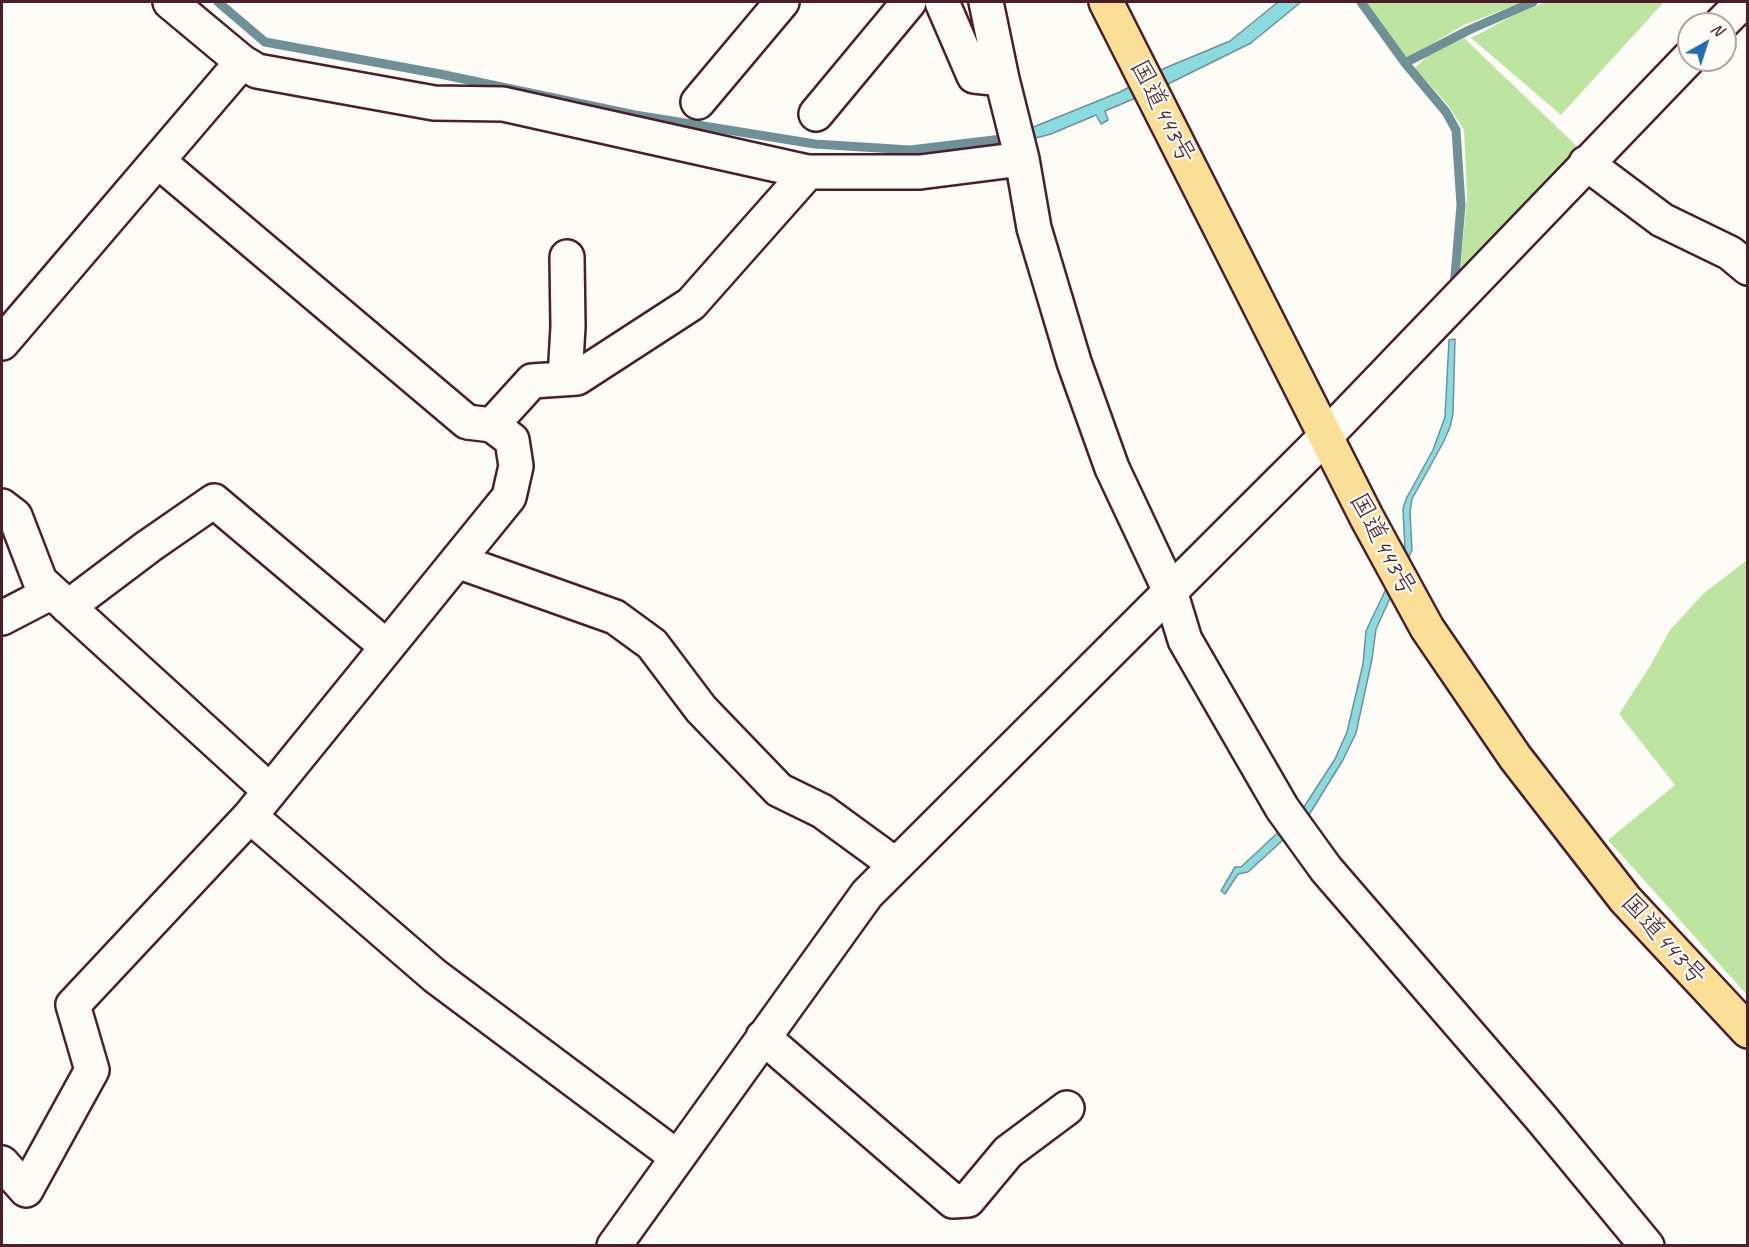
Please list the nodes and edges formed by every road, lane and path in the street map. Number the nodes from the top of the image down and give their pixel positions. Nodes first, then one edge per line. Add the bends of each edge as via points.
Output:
1 (170, 2) edge
2 (782, 2) edge
3 (909, 2) edge
4 (942, 2) edge
5 (986, 2) edge
6 (1106, 2) edge
7 (242, 62) junction
8 (1677, 70) edge
9 (1002, 79) junction
10 (698, 102) dead end
11 (816, 114) dead end
12 (1022, 159) junction
13 (158, 161) junction
14 (1586, 163) junction
15 (808, 172) junction
16 (567, 257) dead end
17 (1748, 268) edge
18 (2, 343) edge
19 (565, 378) junction
20 (492, 425) junction
21 (1325, 437) junction
22 (2, 506) edge
23 (457, 561) junction
24 (1170, 591) junction
25 (60, 600) junction
26 (2, 618) edge
27 (387, 647) junction
28 (270, 791) junction
29 (250, 816) junction
30 (896, 865) junction
31 (1748, 1031) edge
32 (764, 1037) junction
33 (1067, 1108) dead end
34 (677, 1157) junction
35 (2, 1163) edge
36 (614, 1245) edge
37 (1647, 1245) edge

1 - 7 street
2 - 10 street
3 - 11 street
4 - 9 street via 974,76
5 - 9 street
6 - 21 highway, 国道443号
7 - 13 street
7 - 15 street via 257,71 434,103 503,104
8 - 14 street
9 - 12 street
12 - 15 street via 920,172
12 - 24 street via 1034,228 1074,362 1112,468
13 - 18 street
13 - 20 street via 467,422
14 - 17 street via 1662,220 1730,253
14 - 21 street
15 - 19 street via 691,303 576,378
16 - 19 street
19 - 20 street via 532,381
20 - 23 street via 512,440 516,466 509,497
21 - 24 street
21 - 31 highway, 国道443号 via 1427,627 1515,757 1625,899
22 - 25 street via 15,516 40,581
23 - 27 street
23 - 30 street via 615,617 652,644 701,710 779,790 822,811
24 - 30 street
24 - 37 street via 1185,640 1227,716 1282,808 1326,869
25 - 26 street
25 - 27 street via 214,501
25 - 28 street
27 - 28 street
28 - 29 street
29 - 34 street via 435,976
29 - 35 street via 73,1005 92,1070 26,1190
30 - 32 street via 867,894
32 - 33 street via 953,1201 968,1200 1008,1152
32 - 34 street
34 - 36 street

